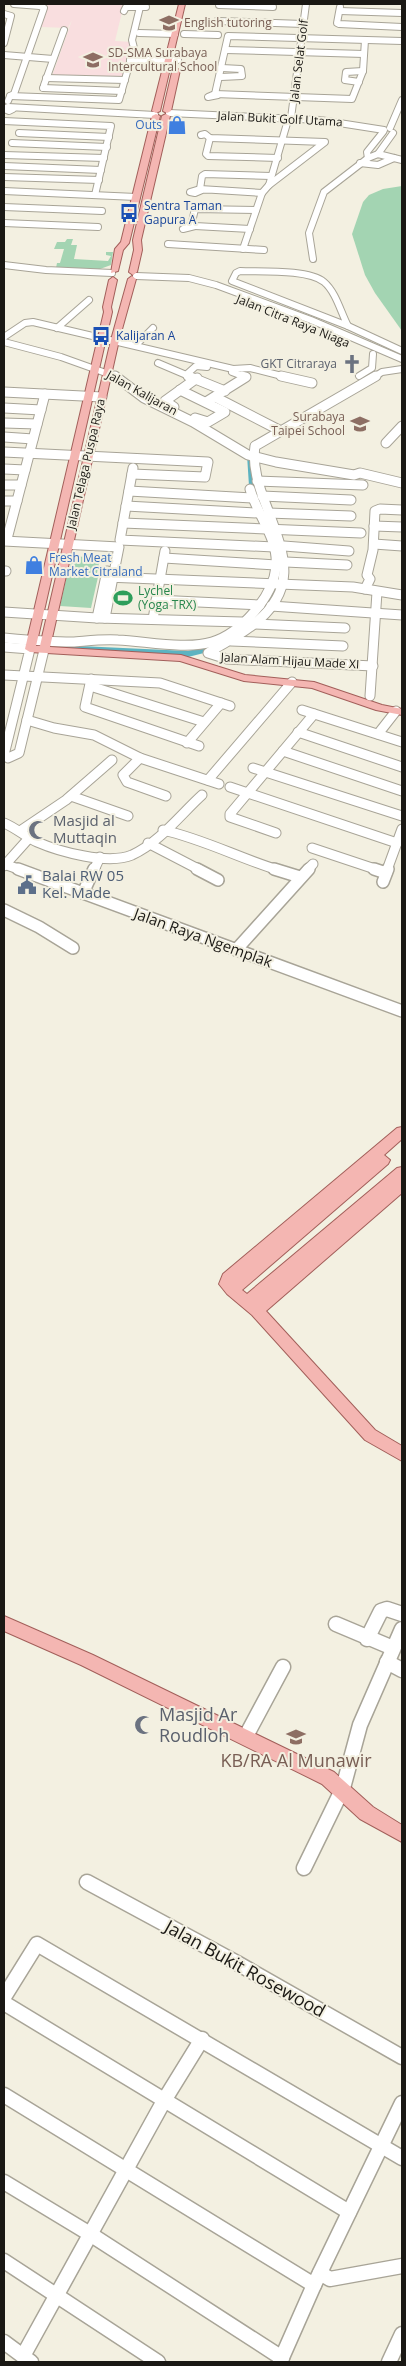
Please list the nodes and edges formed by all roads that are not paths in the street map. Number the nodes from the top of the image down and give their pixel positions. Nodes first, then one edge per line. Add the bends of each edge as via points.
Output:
1 (14, 4) edge
2 (27, 4) edge
3 (182, 4) edge
4 (299, 4) edge
5 (306, 4) edge
6 (219, 5) dead end
7 (40, 6) junction
8 (140, 6) edge
9 (230, 6) junction
10 (265, 7) junction
11 (273, 7) dead end
12 (124, 11) dead end
13 (402, 13) edge
14 (4, 14) edge
15 (227, 19) junction
16 (263, 20) junction
17 (216, 21) dead end
18 (6, 24) edge
19 (300, 24) junction
20 (402, 26) edge
21 (64, 30) dead end
22 (5, 33) edge
23 (139, 33) junction
24 (184, 33) dead end
25 (175, 34) junction
26 (218, 35) dead end
27 (298, 37) junction
28 (365, 40) junction
29 (402, 41) edge
30 (6, 43) edge
31 (134, 45) junction
32 (226, 50) junction
33 (296, 52) junction
34 (364, 54) junction
35 (4, 55) edge
36 (27, 58) junction
37 (53, 59) junction
38 (178, 59) joint
39 (130, 61) junction
40 (168, 62) junction
41 (222, 68) junction
42 (339, 69) dead end
43 (363, 71) junction
44 (347, 72) junction
45 (220, 77) junction
46 (240, 77) junction
47 (46, 78) junction
48 (125, 80) junction
49 (248, 80) dead end
50 (346, 81) junction
51 (359, 82) junction
52 (338, 84) dead end
53 (43, 88) junction
54 (122, 91) junction
55 (13, 96) junction
56 (40, 97) junction
57 (291, 98) junction
58 (402, 100) edge
59 (7, 109) edge
60 (155, 114) junction
61 (167, 114) junction
62 (288, 119) junction
63 (4, 121) edge
64 (26, 122) junction
65 (391, 131) edge
66 (19, 133) junction
67 (109, 137) junction
68 (284, 140) junction
69 (12, 143) junction
70 (107, 147) junction
71 (378, 154) junction
72 (4, 155) edge
73 (104, 158) junction
74 (278, 158) junction
75 (368, 158) junction
76 (394, 158) junction
77 (402, 160) edge
78 (360, 163) junction
79 (4, 166) edge
80 (101, 170) junction
81 (196, 171) dead end
82 (204, 175) junction
83 (271, 176) junction
84 (4, 177) edge
85 (99, 180) junction
86 (269, 185) junction
87 (4, 190) edge
88 (262, 193) junction
89 (95, 194) junction
90 (136, 197) junction
91 (4, 207) edge
92 (91, 210) junction
93 (256, 210) junction
94 (102, 211) dead end
95 (4, 223) edge
96 (86, 226) junction
97 (98, 227) dead end
98 (250, 229) junction
99 (125, 243) junction
100 (137, 243) junction
101 (168, 244) dead end
102 (243, 248) junction
103 (264, 250) dead end
104 (313, 259) dead end
105 (4, 265) edge
106 (4, 270) edge
107 (113, 275) junction
108 (134, 276) junction
109 (216, 285) junction
110 (89, 300) dead end
111 (108, 312) junction
112 (122, 313) junction
113 (321, 315) junction
114 (311, 320) junction
115 (348, 326) junction
116 (319, 327) junction
117 (57, 328) junction
118 (153, 328) dead end
119 (4, 337) edge
120 (102, 339) junction
121 (115, 340) junction
122 (4, 342) edge
123 (136, 345) junction
124 (402, 351) edge
125 (373, 354) junction
126 (387, 356) junction
127 (158, 363) dead end
128 (401, 364) edge
129 (95, 369) junction
130 (107, 373) junction
131 (187, 374) junction
132 (197, 378) junction
133 (312, 383) dead end
134 (228, 389) junction
135 (180, 390) junction
136 (4, 392) edge
137 (45, 394) junction
138 (89, 396) junction
139 (102, 397) junction
140 (215, 397) junction
141 (206, 402) junction
142 (4, 408) edge
143 (41, 410) junction
144 (4, 423) edge
145 (37, 424) junction
146 (402, 426) edge
147 (276, 429) junction
148 (393, 436) junction
149 (4, 437) edge
150 (402, 437) edge
151 (33, 439) junction
152 (386, 443) dead end
153 (4, 452) edge
154 (29, 454) junction
155 (75, 456) junction
156 (251, 456) junction
157 (88, 457) junction
158 (134, 459) junction
159 (4, 469) edge
160 (25, 470) junction
161 (132, 474) junction
162 (258, 481) junction
163 (374, 481) dead end
164 (402, 483) edge
165 (4, 485) edge
166 (363, 485) dead end
167 (21, 486) junction
168 (128, 491) junction
169 (262, 496) junction
170 (4, 501) edge
171 (17, 501) junction
172 (126, 506) junction
173 (204, 510) junction
174 (402, 510) edge
175 (258, 513) junction
176 (268, 513) junction
177 (8, 517) edge
178 (123, 523) junction
179 (374, 526) junction
180 (212, 527) junction
181 (402, 527) edge
182 (272, 529) junction
183 (360, 533) dead end
184 (7, 541) edge
185 (166, 542) junction
186 (216, 545) junction
187 (54, 547) junction
188 (67, 547) junction
189 (279, 547) junction
190 (373, 547) junction
191 (116, 548) junction
192 (402, 548) edge
193 (164, 558) junction
194 (218, 562) junction
195 (286, 562) junction
196 (276, 565) junction
197 (367, 575) junction
198 (110, 577) junction
199 (160, 579) junction
200 (276, 584) junction
201 (353, 587) junction
202 (365, 589) junction
203 (377, 592) junction
204 (402, 595) edge
205 (156, 600) junction
206 (260, 605) junction
207 (271, 606) junction
208 (4, 607) edge
209 (4, 612) edge
210 (39, 612) junction
211 (375, 612) junction
212 (52, 613) junction
213 (402, 615) edge
214 (104, 616) junction
215 (153, 619) junction
216 (242, 622) junction
217 (255, 624) junction
218 (4, 638) edge
219 (231, 641) junction
220 (31, 644) junction
221 (45, 645) junction
222 (4, 647) edge
223 (204, 657) junction
224 (373, 666) junction
225 (4, 674) edge
226 (22, 676) junction
227 (37, 676) junction
228 (292, 682) junction
229 (90, 683) junction
230 (370, 696) junction
231 (400, 709) edge
232 (302, 710) dead end
233 (314, 714) junction
234 (27, 720) junction
235 (204, 722) junction
236 (298, 732) junction
237 (378, 734) junction
238 (399, 740) edge
239 (186, 743) junction
240 (198, 746) dead end
241 (283, 751) junction
242 (140, 758) junction
243 (112, 760) dead end
244 (402, 766) edge
245 (253, 768) dead end
246 (264, 772) junction
247 (208, 780) junction
248 (219, 784) dead end
249 (230, 787) dead end
250 (402, 791) edge
251 (247, 793) junction
252 (202, 795) dead end
253 (71, 796) junction
254 (166, 796) dead end
255 (128, 816) dead end
256 (402, 816) edge
257 (4, 823) edge
258 (402, 829) edge
259 (20, 830) junction
260 (163, 830) junction
261 (276, 833) dead end
262 (30, 837) junction
263 (397, 843) junction
264 (148, 844) junction
265 (312, 848) dead end
266 (100, 857) junction
267 (313, 864) dead end
268 (4, 865) edge
269 (300, 877) junction
270 (218, 880) dead end
271 (83, 893) junction
272 (4, 910) edge
273 (73, 948) dead end
274 (236, 950) junction
275 (402, 1011) edge
276 (402, 1132) edge
277 (402, 1144) edge
278 (402, 1172) edge
279 (402, 1185) edge
280 (232, 1290) junction
281 (252, 1307) junction
282 (402, 1454) edge
283 (402, 1614) edge
284 (4, 1623) edge
285 (336, 1624) dead end
286 (402, 1629) edge
287 (367, 1639) junction
288 (393, 1648) junction
289 (387, 1662) junction
290 (283, 1666) dead end
291 (402, 1670) edge
292 (246, 1736) junction
293 (342, 1788) junction
294 (402, 1834) edge
295 (304, 1868) dead end
296 (87, 1882) dead end
297 (4, 1997) edge
298 (4, 2003) edge
299 (202, 2039) junction
300 (402, 2057) edge
301 (4, 2095) edge
302 (165, 2099) junction
303 (402, 2103) edge
304 (381, 2146) junction
305 (402, 2158) edge
306 (126, 2169) junction
307 (4, 2182) edge
308 (349, 2212) junction
309 (90, 2234) junction
310 (4, 2261) edge
311 (402, 2266) edge
312 (317, 2279) junction
313 (57, 2295) junction
314 (402, 2334) edge
315 (4, 2342) edge
316 (27, 2359) edge
317 (281, 2360) edge
318 (158, 2362) edge
319 (389, 2362) edge

1 - 7 street
2 - 7 street
3 - 25 main road, Jalan Telaga Puspa Raya
4 - 19 street, Jalan Selat Golf
5 - 19 street, Jalan Selat Golf
6 - 9 street
7 - 36 street via 44,8
8 - 12 street via 125,7
8 - 23 street
8 - 31 street via 132,40
9 - 10 street
9 - 15 street
10 - 11 street
10 - 16 street
13 - 20 street via 340,9 337,23
14 - 18 street via 11,16
15 - 16 street
15 - 17 street
16 - 19 street
18 - 22 street
19 - 27 street, Jalan Selat Golf
21 - 37 street
22 - 30 street
23 - 25 street
23 - 31 street
24 - 26 street
25 - 40 main road, Jalan Telaga Puspa Raya
27 - 28 street
27 - 32 street via 230,36
27 - 33 street, Jalan Selat Golf
28 - 29 street
28 - 34 street
31 - 39 street
32 - 33 street
32 - 41 street
33 - 34 street
33 - 57 street, Jalan Selat Golf
34 - 43 street
35 - 36 street
36 - 37 street
36 - 55 street
37 - 47 street
38 - 40 street
38 - 61 main road, Jalan Telaga Puspa Raya
39 - 40 street
39 - 48 street
40 - 60 main road, Jalan Telaga Puspa Raya
41 - 45 street
41 - 46 street via 244,67
42 - 44 street
43 - 44 street
43 - 51 street
44 - 50 street
45 - 46 street
45 - 57 street via 217,94
46 - 49 street
47 - 48 street
47 - 53 street
48 - 54 street
50 - 51 street
50 - 52 street
51 - 57 street via 350,100
53 - 54 street
53 - 56 street
54 - 56 street via 119,100
55 - 56 street
55 - 59 street
57 - 62 street, Jalan Selat Golf
58 - 65 street
59 - 60 street
59 - 63 street
60 - 61 main road
60 - 90 main road, Jalan Telaga Puspa Raya
61 - 62 street, Jalan Bukit Golf Utama
61 - 100 main road, Jalan Telaga Puspa Raya
62 - 65 street, Jalan Bukit Golf Utama via 342,122
62 - 68 street, Jalan Selat Golf
63 - 64 street
64 - 66 street
64 - 67 street via 109,126 112,127
65 - 71 street
65 - 75 street via 368,152
66 - 67 street
66 - 69 street
67 - 70 street
68 - 74 street, Jalan Selat Golf
68 - 74 street via 210,138 206,154
68 - 86 street via 325,142
69 - 70 street
69 - 72 street
70 - 73 street
71 - 75 street
71 - 76 street
72 - 73 street
73 - 80 street
74 - 83 street, Jalan Selat Golf
75 - 78 street
76 - 77 street
76 - 78 street via 378,165
78 - 104 street via 321,196 309,233
79 - 80 street
80 - 85 street
81 - 82 street
82 - 83 street
82 - 88 street via 201,190
83 - 86 street, Jalan Selat Golf
84 - 85 street
85 - 89 street
86 - 88 street
87 - 89 street
88 - 93 street
89 - 90 street
90 - 99 main road, Jalan Telaga Puspa Raya
91 - 92 street
92 - 94 street
92 - 96 street
93 - 98 street
93 - 98 street via 195,209 194,225
95 - 96 street
96 - 97 street
98 - 102 street
99 - 100 main road
99 - 107 main road, Jalan Telaga Puspa Raya via 119,249
100 - 108 main road, Jalan Telaga Puspa Raya
101 - 102 street
102 - 103 street
105 - 107 street
106 - 107 street via 43,275
107 - 108 main road via 123,282
107 - 111 main road, Jalan Telaga Puspa Raya
108 - 109 street, Jalan Citra Raya Niaga via 189,278
108 - 112 main road, Jalan Telaga Puspa Raya
109 - 114 street, Jalan Citra Raya Niaga
109 - 116 street, Jalan Citra Raya Niaga via 220,291
110 - 117 street
111 - 112 main road
111 - 120 main road, Jalan Telaga Puspa Raya
112 - 121 main road, Jalan Telaga Puspa Raya
113 - 114 street
113 - 115 street
113 - 115 street via 232,279 240,271 318,278 325,283
114 - 116 street, Jalan Citra Raya Niaga
115 - 124 street
116 - 125 street, Jalan Citra Raya Niaga
116 - 126 street, Jalan Citra Raya Niaga
117 - 119 street via 26,322
117 - 120 street
118 - 123 street
120 - 121 street
120 - 129 main road, Jalan Telaga Puspa Raya
121 - 123 street
121 - 130 main road, Jalan Telaga Puspa Raya
122 - 129 street, Jalan Kalijaran
123 - 133 street via 233,369 250,368
125 - 126 street, Jalan Citra Raya Niaga
125 - 147 street via 374,364 370,370
126 - 128 street, Jalan Citra Raya Niaga
127 - 131 street
128 - 147 street
129 - 130 street, Jalan Kalijaran
129 - 138 main road, Jalan Telaga Puspa Raya
130 - 139 main road, Jalan Telaga Puspa Raya
130 - 156 street, Jalan Kalijaran via 144,398
131 - 132 street
131 - 134 street via 198,365 246,376
132 - 134 street
132 - 135 street
134 - 140 street
135 - 141 street
135 - 141 street via 165,402 202,422 211,422 224,414 223,410
136 - 137 street
137 - 138 street
137 - 143 street
138 - 139 street
138 - 155 main road, Jalan Telaga Puspa Raya
139 - 157 main road, Jalan Telaga Puspa Raya
140 - 141 street
140 - 147 street
142 - 143 street
143 - 145 street
144 - 145 street
145 - 151 street
146 - 148 street
147 - 156 street via 258,444
148 - 150 street
148 - 152 street
149 - 151 street
151 - 154 street
153 - 154 street
154 - 155 street
154 - 160 street
155 - 157 street
155 - 187 main road, Jalan Telaga Puspa Raya
156 - 162 street
156 - 163 street
156 - 164 street
157 - 158 street
157 - 188 main road, Jalan Telaga Puspa Raya
158 - 161 street
158 - 161 street via 206,462 206,477
159 - 160 street
160 - 167 street
161 - 168 street
162 - 166 street
162 - 169 street
165 - 167 street
167 - 171 street
168 - 172 street
168 - 175 street via 251,493
169 - 176 street
169 - 176 street via 351,498 351,518
170 - 171 street
171 - 177 street
172 - 173 street
172 - 178 street
173 - 175 street
173 - 180 street
174 - 179 street via 375,511
175 - 182 street
176 - 182 street
177 - 184 street
178 - 180 street
178 - 191 street
179 - 181 street
179 - 190 street
180 - 182 street
180 - 186 street
182 - 183 street
182 - 189 street
184 - 187 street
185 - 186 street
185 - 191 street
185 - 193 street
186 - 189 street
186 - 194 street
187 - 188 street
187 - 210 main road, Jalan Telaga Puspa Raya
188 - 191 street
188 - 212 main road, Jalan Telaga Puspa Raya
189 - 195 street
189 - 195 street via 350,548 347,569
189 - 196 street
190 - 192 street
190 - 197 street
191 - 198 street
193 - 194 street
193 - 199 street
194 - 196 street
195 - 200 street
196 - 200 street
197 - 201 street
197 - 202 street via 370,579
198 - 199 street
198 - 214 street
199 - 200 street
199 - 205 street
200 - 201 street
200 - 206 street
200 - 207 street
201 - 202 street
202 - 203 street
203 - 204 street
203 - 211 street
205 - 206 street
205 - 215 street
206 - 216 street
207 - 211 street
207 - 217 street
208 - 210 street
209 - 210 street
210 - 212 street
210 - 220 main road, Jalan Telaga Puspa Raya
211 - 213 street
211 - 224 street
212 - 214 street
212 - 221 main road, Jalan Telaga Puspa Raya
214 - 215 street
215 - 216 street
216 - 221 street via 212,642 112,639
217 - 219 street
217 - 219 street via 345,625 343,649
218 - 220 street
219 - 223 street
220 - 221 main road
220 - 222 street
220 - 226 street
221 - 223 main road via 181,658
221 - 227 street
223 - 224 street, Jalan Alam Hijau Made XI
223 - 228 main road via 244,678
223 - 230 main road via 249,671 318,678
224 - 230 street
225 - 226 street
226 - 227 street
226 - 234 street via 4,758 18,755
227 - 229 street
227 - 234 street
228 - 231 main road
228 - 247 street
229 - 235 street
229 - 235 street via 160,684 225,705
229 - 239 street via 84,705 88,709
230 - 231 main road
231 - 237 street
232 - 233 street
233 - 236 street
233 - 237 street
234 - 242 street via 94,735
235 - 239 street
236 - 241 street
236 - 244 street
237 - 238 street
239 - 240 street
241 - 246 street
241 - 250 street
242 - 247 street
242 - 254 street via 123,775 124,778
243 - 253 street
245 - 246 street
246 - 251 street
246 - 256 street
247 - 248 street
249 - 251 street
251 - 261 street via 230,817
251 - 263 street
252 - 260 street
253 - 255 street
253 - 259 street
257 - 259 street
258 - 263 street
259 - 262 street
260 - 264 street
260 - 269 street via 210,842 252,862
262 - 266 street via 51,847
262 - 268 street
263 - 265 street via 384,877
264 - 266 street via 128,856
264 - 270 street
266 - 271 street
267 - 269 street
268 - 271 street, Jalan Raya Ngemplak
269 - 274 street
271 - 274 street, Jalan Raya Ngemplak
272 - 273 street
274 - 275 street, Jalan Raya Ngemplak
276 - 280 main road via 228,1278 226,1284
277 - 280 main road
278 - 281 main road
279 - 281 main road
280 - 281 main road
281 - 282 main road via 370,1435
283 - 287 street via 381,1611
284 - 292 main road
285 - 287 street
286 - 288 street
287 - 288 street
288 - 289 street
289 - 291 street
289 - 293 street via 360,1724
290 - 292 street
292 - 293 main road
293 - 294 main road via 357,1805
293 - 295 street
296 - 300 street, Jalan Bukit Rosewood
297 - 299 street via 37,1944
298 - 302 street
299 - 302 street
299 - 304 street
301 - 306 street
302 - 306 street
302 - 308 street
303 - 304 street
304 - 305 street
304 - 308 street
306 - 309 street
306 - 312 street
307 - 309 street
308 - 312 street
309 - 313 street
309 - 317 street
310 - 313 street
311 - 312 street
312 - 317 street
313 - 316 street
313 - 318 street
314 - 319 street
315 - 316 street

